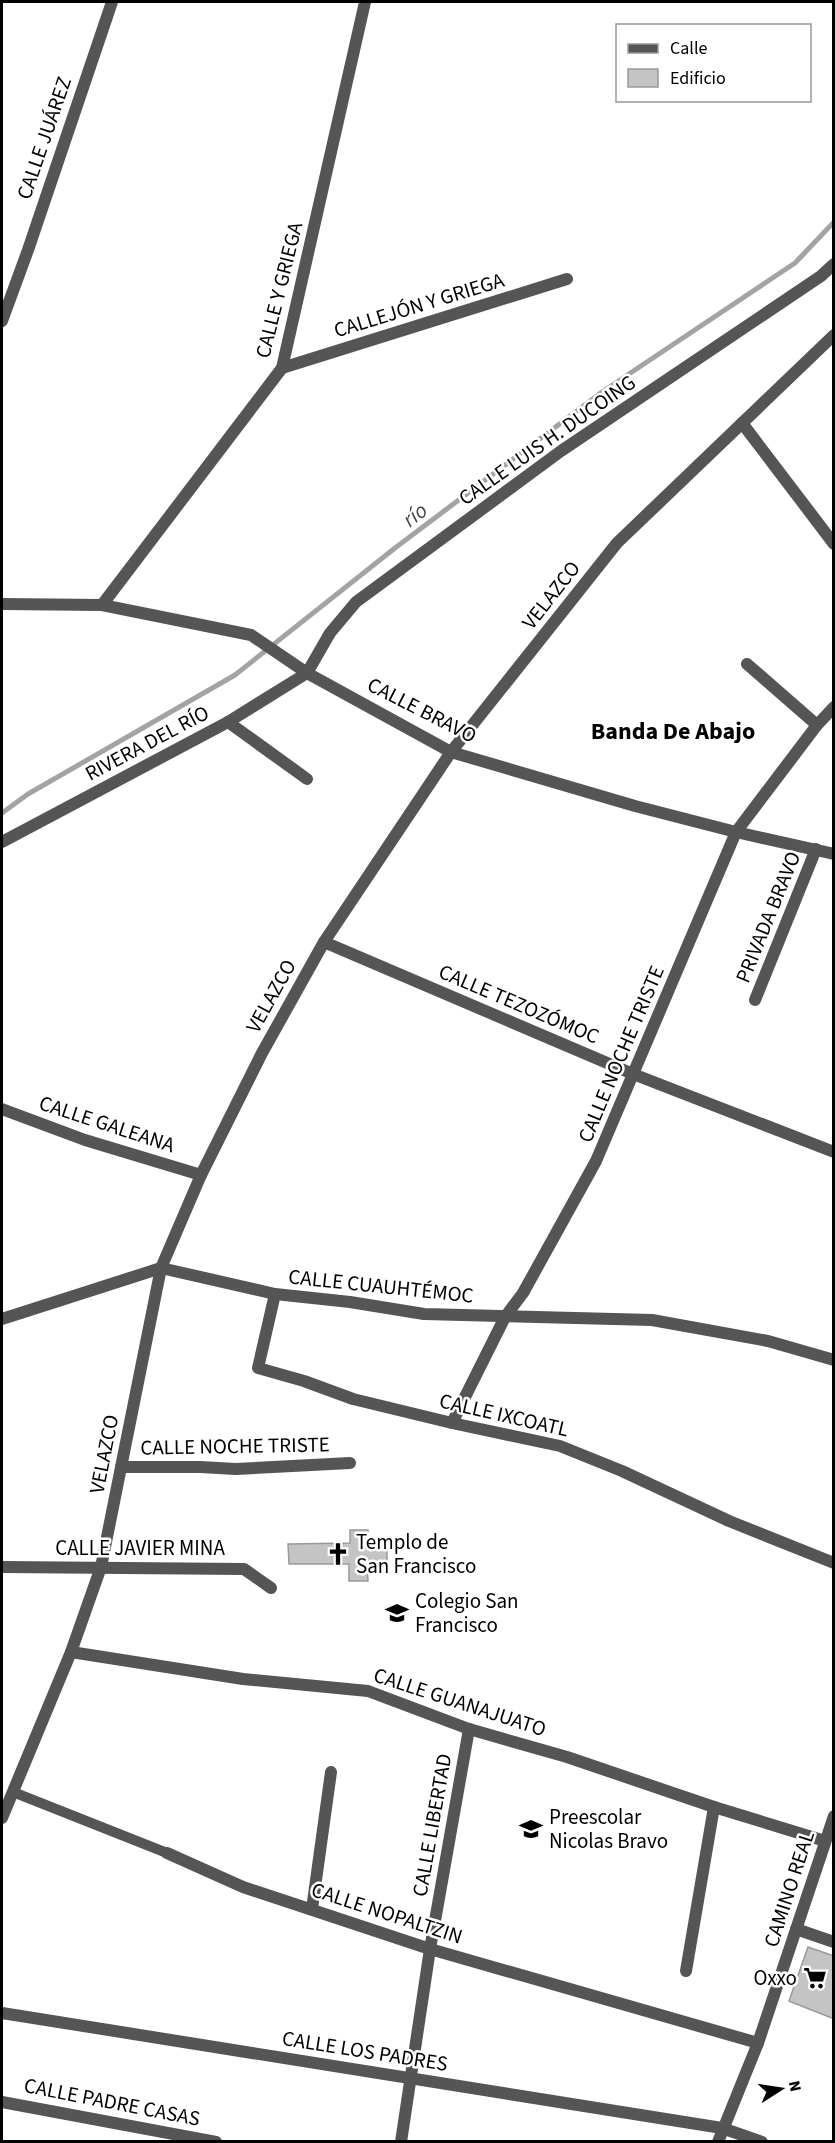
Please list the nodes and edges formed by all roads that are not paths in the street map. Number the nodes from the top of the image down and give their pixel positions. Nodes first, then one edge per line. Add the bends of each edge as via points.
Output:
1 (112, 2) edge
2 (365, 2) edge
3 (834, 264) edge
4 (567, 279) dead end
5 (2, 321) edge
6 (834, 335) edge
7 (282, 368) junction
8 (742, 423) junction
9 (834, 544) edge
10 (2, 604) edge
11 (102, 605) junction
12 (747, 663) dead end
13 (303, 671) junction
14 (834, 707) edge
15 (228, 722) junction
16 (817, 724) junction
17 (451, 752) junction
18 (307, 779) dead end
19 (736, 832) junction
20 (2, 842) edge
21 (816, 849) junction
22 (834, 854) edge
23 (324, 942) junction
24 (755, 1000) dead end
25 (633, 1074) junction
26 (2, 1109) edge
27 (834, 1152) edge
28 (201, 1175) junction
29 (161, 1268) junction
30 (275, 1294) junction
31 (505, 1317) junction
32 (2, 1319) edge
33 (834, 1360) edge
34 (452, 1424) junction
35 (350, 1463) dead end
36 (121, 1467) junction
37 (834, 1563) edge
38 (2, 1567) edge
39 (101, 1567) junction
40 (271, 1588) dead end
41 (71, 1652) junction
42 (470, 1729) junction
43 (332, 1772) dead end
44 (13, 1792) junction
45 (714, 1807) junction
46 (834, 1816) edge
47 (2, 1818) edge
48 (825, 1841) junction
49 (167, 1853) joint
50 (312, 1909) junction
51 (796, 1929) junction
52 (834, 1942) edge
53 (430, 1948) junction
54 (686, 1971) dead end
55 (2, 2013) edge
56 (758, 2043) junction
57 (411, 2078) junction
58 (2, 2102) edge
59 (722, 2128) junction
60 (216, 2142) edge
61 (401, 2142) edge
62 (718, 2142) edge
63 (762, 2142) edge

1 - 5 street, CALLE JUÁREZ
2 - 7 street, CALLE Y GRIEGA
3 - 13 street, CALLE LUIS H. DUCOING via 812,283 561,451 356,602
4 - 7 street, CALLEJÓN Y GRIEGA
6 - 8 street, VELAZCO
7 - 11 street, CALLE Y GRIEGA
8 - 9 street
8 - 17 street, VELAZCO via 617,543
10 - 11 street, CALLE BRAVO
11 - 13 street, CALLE BRAVO via 251,634
12 - 16 street
13 - 15 street, RIVERA DEL RÍO
13 - 17 street, CALLE BRAVO
14 - 16 street, CALLE NOCHE TRISTE
15 - 18 street
15 - 20 street, RIVERA DEL RÍO
16 - 19 street, CALLE NOCHE TRISTE
17 - 19 street, CALLE BRAVO
17 - 23 street, VELAZCO
19 - 21 street, CALLE BRAVO
19 - 25 street, CALLE NOCHE TRISTE
21 - 22 street, CALLE BRAVO
21 - 24 street, PRIVADA BRAVO
23 - 25 street, CALLE TEZOZÓMOC
23 - 28 street, VELAZCO via 262,1053
25 - 27 street, CALLE TEZOZÓMOC
25 - 31 street, CALLE NOCHE TRISTE via 596,1161 523,1293
26 - 28 street, CALLE GALEANA via 85,1140
28 - 29 street, VELAZCO
29 - 30 street, CALLE CUAUHTÉMOC
29 - 32 street
29 - 36 street, VELAZCO
30 - 31 street, CALLE CUAUHTÉMOC via 424,1314
30 - 34 street, CALLE IXCOATL via 258,1368 353,1399
31 - 33 street, CALLE CUAUHTÉMOC via 652,1320 768,1341
31 - 34 street, CALLE NOCHE TRISTE
34 - 37 street, CALLE IXCOATL via 560,1446
35 - 36 street, CALLE NOCHE TRISTE via 236,1469
36 - 39 street, VELAZCO
38 - 39 street, CALLE JAVIER MINA
39 - 40 street, CALLE JAVIER MINA via 244,1569
39 - 41 street, VELAZCO
41 - 42 street, CALLE GUANAJUATO via 243,1679 368,1691
41 - 44 street, VELAZCO
42 - 45 street, CALLE GUANAJUATO
42 - 53 street, CALLE LIBERTAD
43 - 50 street
44 - 47 street, VELAZCO
44 - 49 street, CALLE NOPALTZIN
45 - 48 street, CALLE GUANAJUATO
45 - 54 street
46 - 48 street, CAMINO REAL
48 - 51 street, CAMINO REAL
49 - 50 street, CALLE NOPALTZIN via 243,1887
50 - 53 street, CALLE NOPALTZIN
51 - 52 street
51 - 56 street, CAMINO REAL
53 - 56 street, CALLE NOPALTZIN
53 - 57 street, CALLE LIBERTAD
55 - 57 street, CALLE LOS PADRES
56 - 59 street, CAMINO REAL
57 - 59 street, CALLE LOS PADRES
57 - 61 street, CALLE LIBERTAD
58 - 60 street, CALLE PADRE CASAS
59 - 62 street, CAMINO REAL
59 - 63 street, CALLE LOS PADRES

